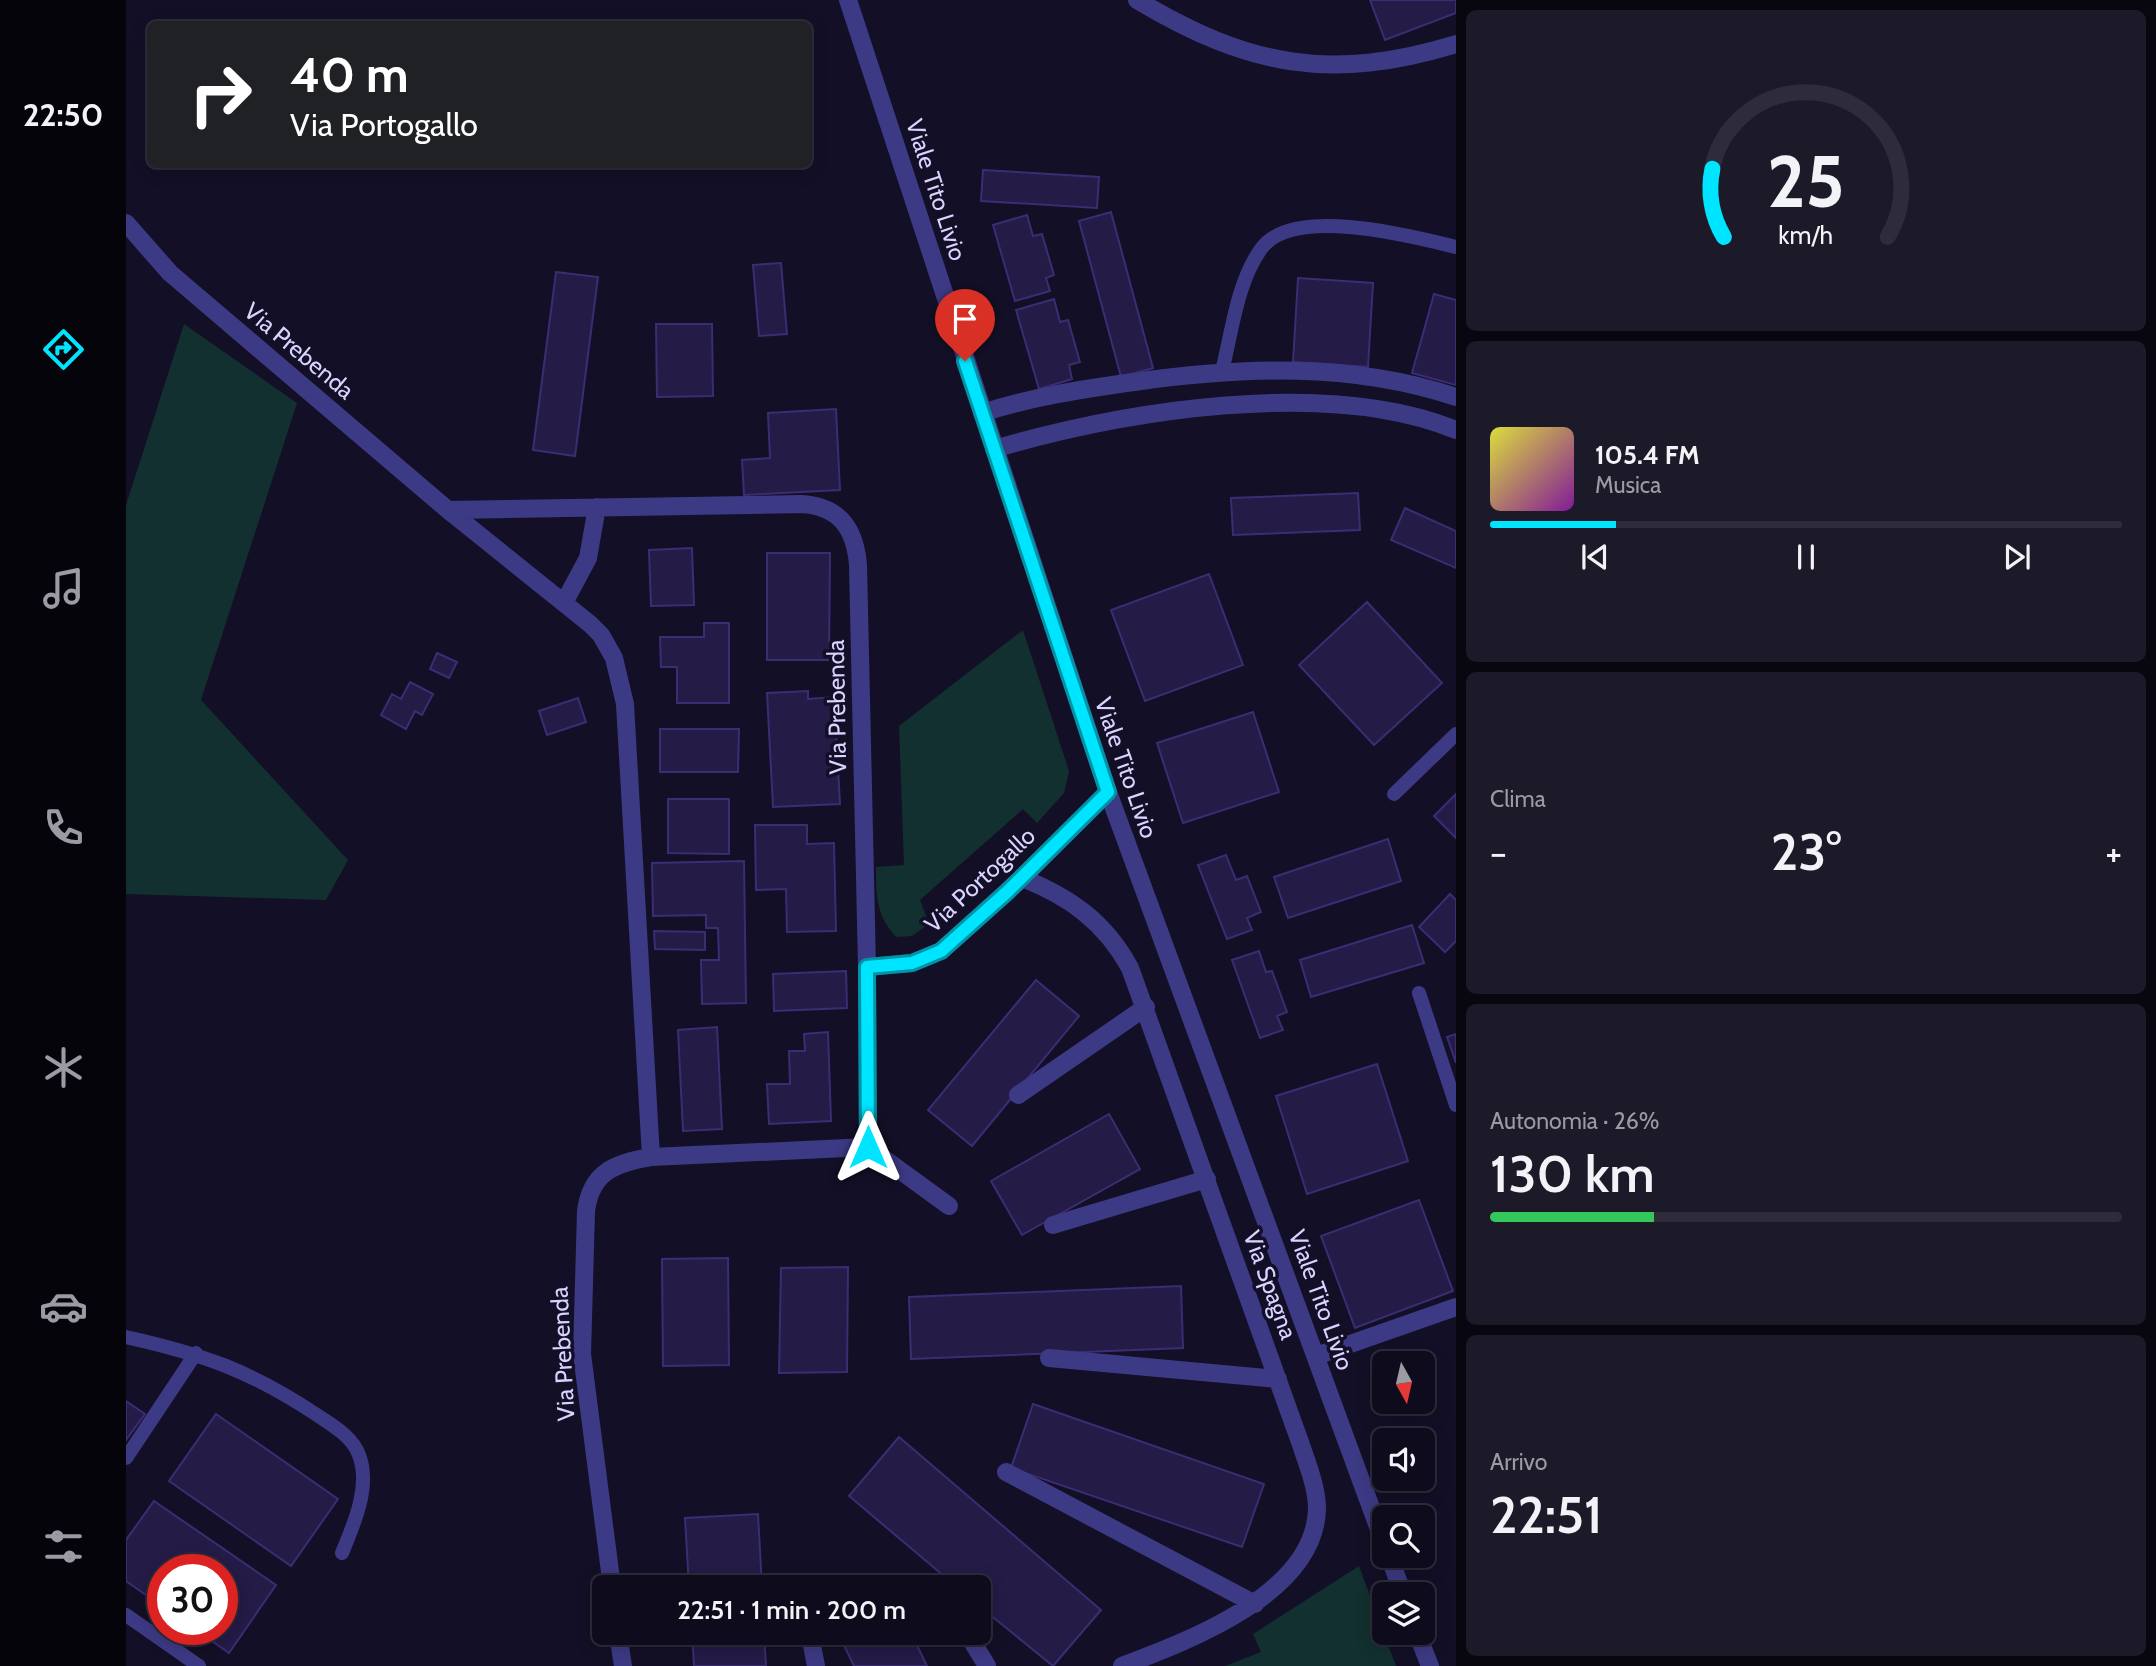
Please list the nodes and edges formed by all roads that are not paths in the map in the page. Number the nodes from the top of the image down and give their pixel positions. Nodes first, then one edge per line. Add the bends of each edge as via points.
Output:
1 (848, 0) edge
2 (1137, 0) edge
3 (1456, 44) edge
4 (126, 223) edge
5 (1456, 247) edge
6 (1222, 371) junction
7 (1456, 397) edge
8 (982, 413) junction
9 (1456, 430) edge
10 (994, 449) junction
11 (597, 507) junction
12 (448, 510) junction
13 (565, 601) junction
14 (1456, 734) edge
15 (1108, 792) junction
16 (1394, 794) dead end
17 (1022, 878) junction
18 (867, 967) junction
19 (1419, 993) dead end
20 (1146, 1007) junction
21 (1018, 1095) dead end
22 (1456, 1105) edge
23 (868, 1147) junction
24 (651, 1157) junction
25 (1207, 1179) junction
26 (949, 1206) dead end
27 (1053, 1224) dead end
28 (1456, 1307) edge
29 (126, 1337) edge
30 (196, 1353) junction
31 (1316, 1356) junction
32 (1049, 1358) dead end
33 (1278, 1379) junction
34 (126, 1458) edge
35 (1006, 1472) dead end
36 (1372, 1510) edge
37 (342, 1553) dead end
38 (611, 1575) edge
39 (1255, 1604) junction
40 (126, 1615) edge
41 (620, 1645) edge
42 (812, 1645) edge
43 (974, 1645) edge
44 (1422, 1645) edge
45 (199, 1666) edge
46 (623, 1666) edge
47 (816, 1666) edge
48 (987, 1666) edge
49 (1122, 1666) edge
50 (1430, 1666) edge

1 - 8 street, Viale Tito Livio
2 - 3 street via 1209,35 1295,64 1369,64
4 - 12 street, Via Prebenda via 170,273
5 - 6 lane via 1333,228 1294,228 1272,236 1246,277
6 - 7 street via 1338,373 1382,378
6 - 8 street via 1099,387
8 - 10 street, Viale Tito Livio
9 - 10 street via 1411,415 1364,408 1250,405 1082,427
10 - 15 street, Viale Tito Livio
11 - 12 street, Via Prebenda
11 - 13 street via 588,558
11 - 18 street, Via Prebenda via 815,505 834,512 849,528 858,565
12 - 13 street, Via Prebenda
13 - 24 street, Via Prebenda via 601,635 623,687
14 - 16 lane
15 - 17 street, Via Portogallo
15 - 31 street, Viale Tito Livio
17 - 18 street, Via Portogallo via 941,951 912,963
17 - 20 street, Via Spagna via 1059,893 1097,921 1122,954
18 - 23 street, Via Prebenda
19 - 22 lane
20 - 21 street
20 - 25 street, Via Spagna
23 - 24 street, Via Prebenda
23 - 26 street
24 - 38 street, Via Prebenda via 624,1162 600,1174 586,1211 583,1354
25 - 27 street
25 - 33 street, Via Spagna
28 - 31 street
29 - 30 lane
30 - 34 lane
30 - 37 lane via 273,1387 342,1432 355,1446 364,1479
31 - 36 street, Viale Tito Livio
32 - 33 street
33 - 39 street, Via Spagna via 1310,1474 1317,1510 1313,1532 1297,1563
35 - 39 street
39 - 49 street, Via Spagna
40 - 45 lane
41 - 46 street
42 - 47 street
43 - 48 street
44 - 50 street

